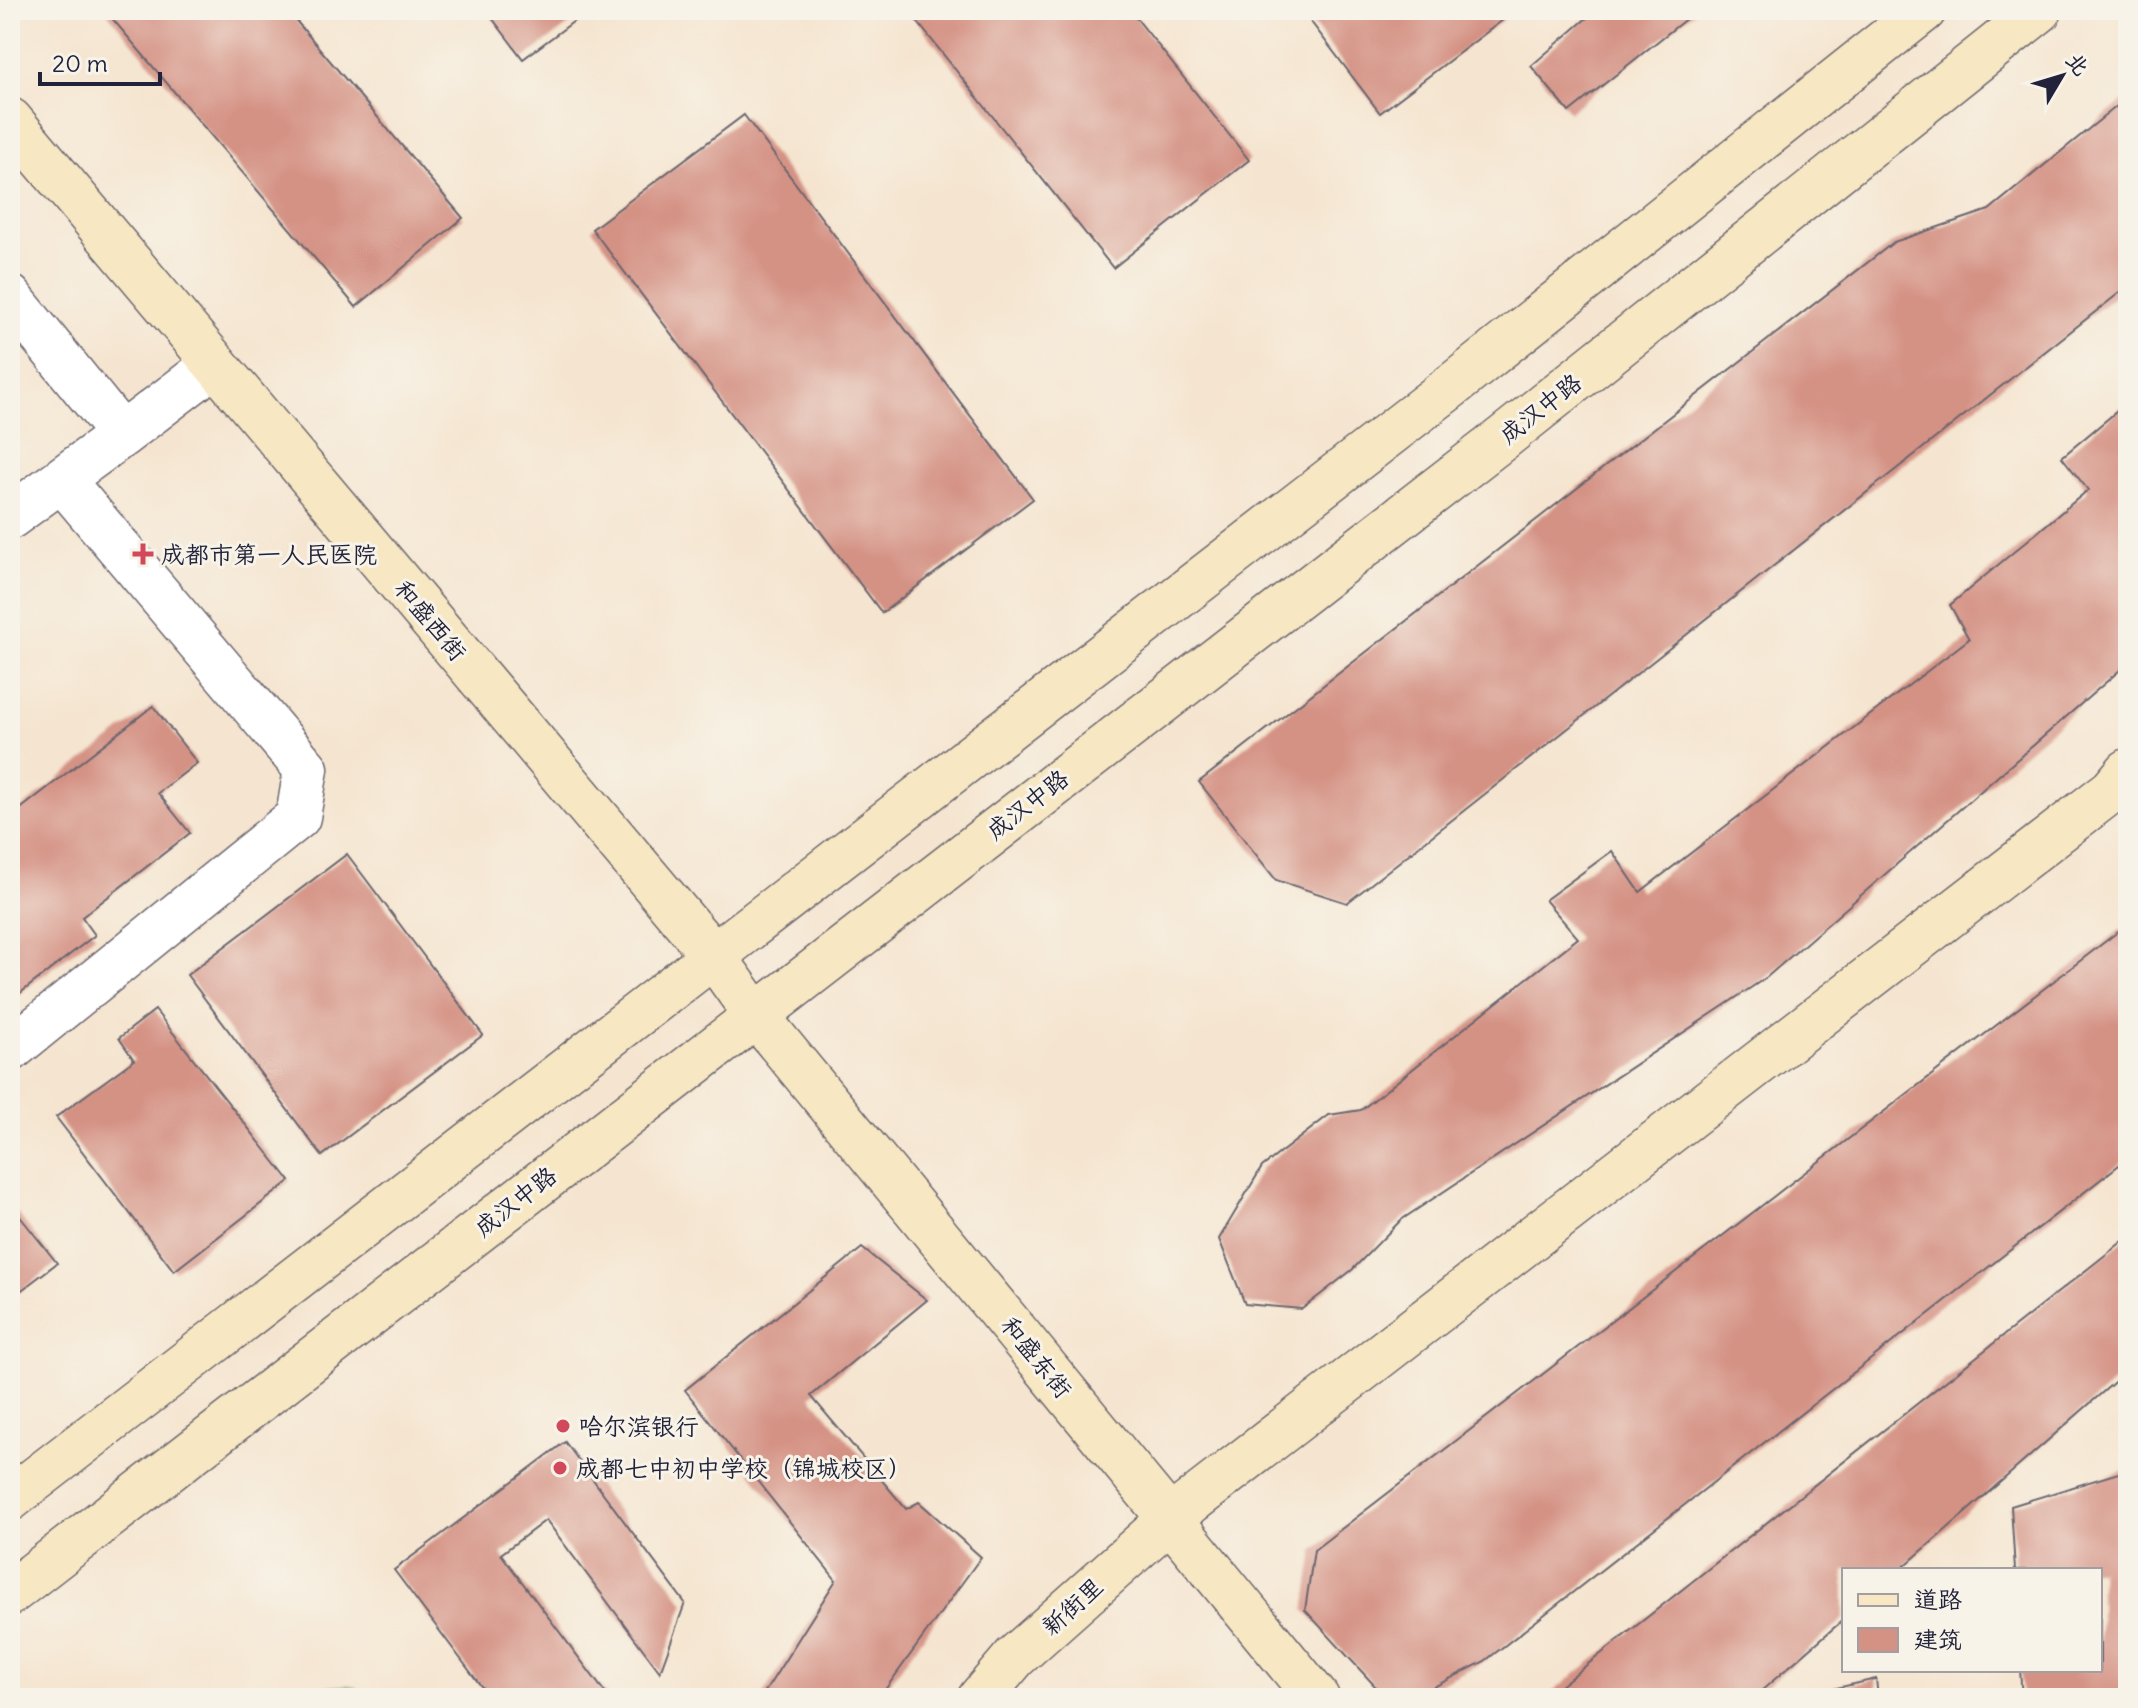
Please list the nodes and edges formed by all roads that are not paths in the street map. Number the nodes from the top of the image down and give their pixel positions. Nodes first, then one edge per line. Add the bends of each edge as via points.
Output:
1 (1924, 10) edge
2 (2040, 10) edge
3 (10, 120) edge
4 (10, 297) edge
5 (215, 364) junction
6 (122, 435) junction
7 (62, 480) junction
8 (12, 512) edge
9 (2128, 771) edge
10 (713, 955) junction
11 (755, 1014) junction
12 (10, 1050) edge
13 (10, 1499) edge
14 (1170, 1519) junction
15 (10, 1593) edge
16 (980, 1698) edge
17 (1317, 1698) edge

1 - 10 main road via 1458,381
2 - 11 main road, 成汉中路 via 1503,438
3 - 5 main road, 和盛西街
4 - 6 street
5 - 6 street
5 - 10 main road, 和盛西街
6 - 7 street
7 - 8 street
7 - 12 street via 306,769 298,817
9 - 14 main road, 新街里 via 2112,790
10 - 11 main road, 和盛西街
10 - 13 main road
11 - 14 main road, 和盛东街
11 - 15 main road, 成汉中路
14 - 16 main road, 新街里 via 1015,1657
14 - 17 main road, 和盛东街

